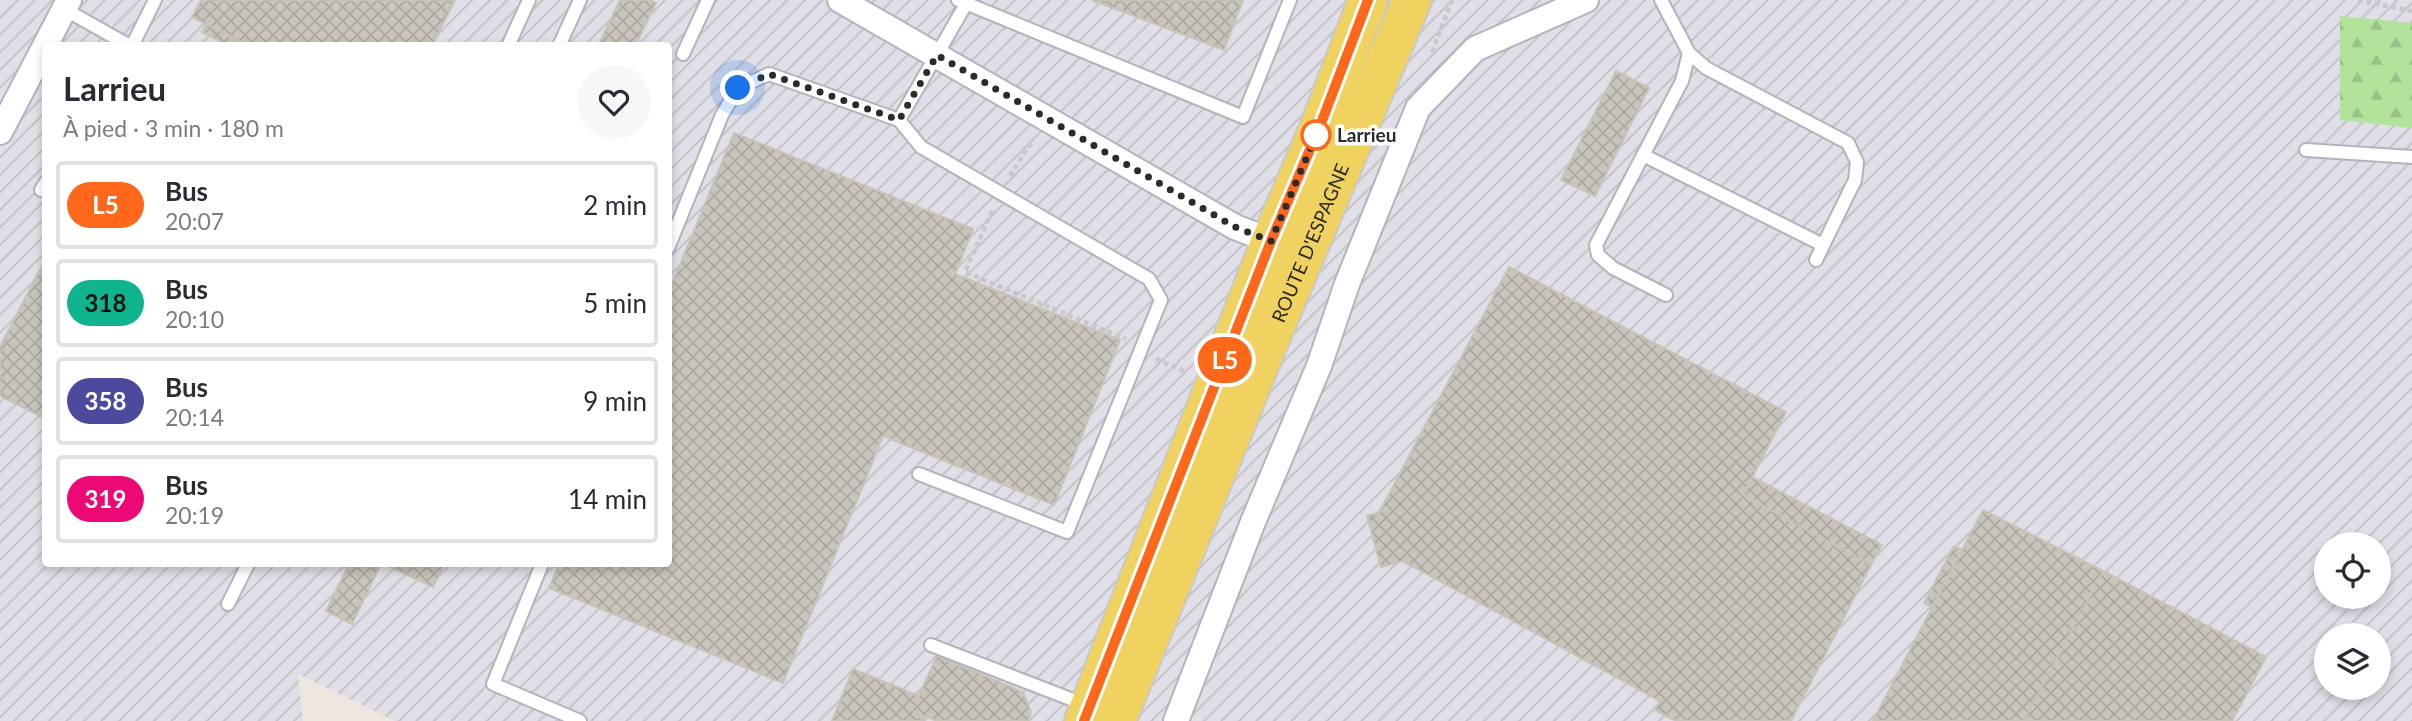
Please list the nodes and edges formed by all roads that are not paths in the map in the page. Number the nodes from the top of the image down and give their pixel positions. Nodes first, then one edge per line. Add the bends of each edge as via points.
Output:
1 (155, 0) edge
2 (529, 0) edge
3 (580, 0) edge
4 (708, 0) edge
5 (840, 0) edge
6 (1290, 0) edge
7 (1368, 0) edge
8 (1412, 0) edge
9 (1586, 0) edge
10 (1661, 0) edge
11 (962, 2) edge
12 (67, 4) edge
13 (49, 42) edge
14 (125, 42) edge
15 (133, 42) edge
16 (510, 42) edge
17 (561, 42) edge
18 (1689, 53) junction
19 (683, 54) dead end
20 (937, 55) junction
21 (42, 57) edge
22 (899, 120) junction
23 (0, 132) edge
24 (2306, 150) dead end
25 (1643, 155) junction
26 (2412, 157) edge
27 (672, 238) edge
28 (1271, 241) junction
29 (1823, 245) junction
30 (1816, 260) dead end
31 (1666, 295) dead end
32 (919, 474) dead end
33 (246, 567) edge
34 (541, 567) edge
35 (228, 604) dead end
36 (931, 645) dead end
37 (1096, 716) edge
38 (580, 721) edge
39 (1176, 721) edge

1 - 15 lane
2 - 16 lane
3 - 17 lane
4 - 19 lane
5 - 20 street
6 - 11 lane via 1243,117
7 - 28 main road, ROUTE D'ESPAGNE
8 - 37 main road, ROUTE D'ESPAGNE via 1267,346
9 - 39 street via 1475,49 1418,108
10 - 18 lane
11 - 20 lane
12 - 13 street
12 - 14 lane
18 - 25 lane via 1682,81
18 - 29 lane via 1706,68 1848,143 1857,162 1855,180
20 - 22 lane
20 - 28 street via 1235,227
21 - 23 street
22 - 27 lane via 769,74 738,88 722,115
22 - 32 lane via 921,147 1149,279 1161,300 1067,532
24 - 26 lane
25 - 29 lane
25 - 31 lane via 1596,245 1598,255 1613,268
28 - 37 main road, ROUTE D'ESPAGNE
29 - 30 lane
33 - 35 lane
34 - 38 lane via 493,684
36 - 37 lane

